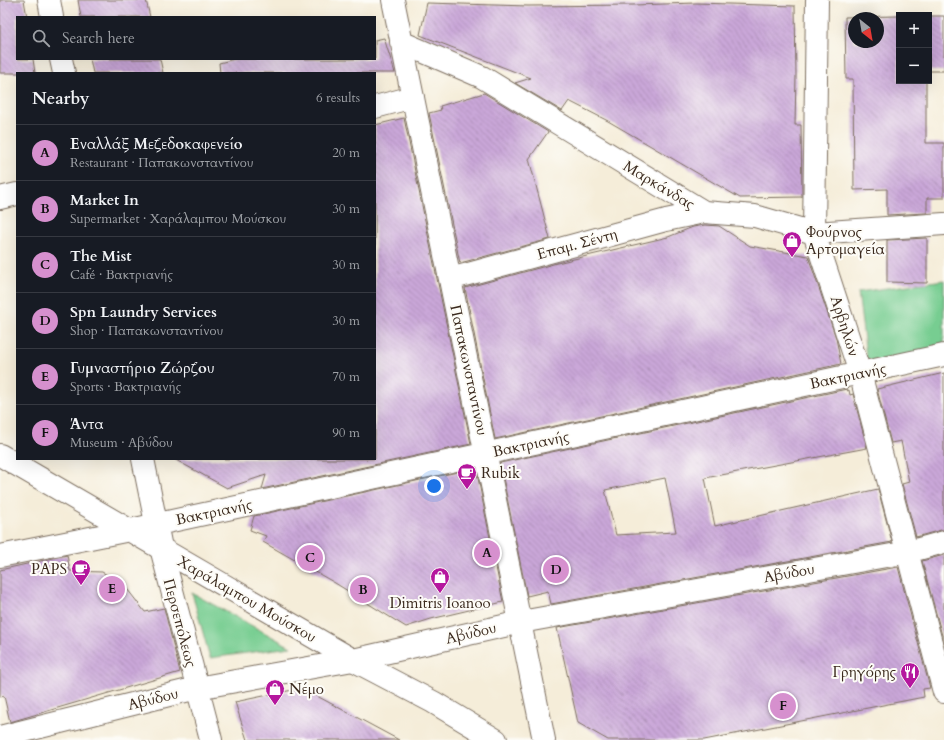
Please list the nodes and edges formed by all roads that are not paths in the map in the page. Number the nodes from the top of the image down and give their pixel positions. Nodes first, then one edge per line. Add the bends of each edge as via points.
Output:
1 (49, 0) edge
2 (393, 0) edge
3 (817, 0) edge
4 (52, 16) edge
5 (401, 42) junction
6 (61, 60) edge
7 (64, 72) edge
8 (413, 97) junction
9 (376, 107) edge
10 (16, 194) edge
11 (0, 198) edge
12 (704, 212) junction
13 (944, 224) edge
14 (814, 233) junction
15 (450, 279) junction
16 (944, 355) edge
17 (860, 373) junction
18 (486, 454) junction
19 (0, 455) edge
20 (143, 460) edge
21 (156, 525) junction
22 (130, 530) junction
23 (944, 542) edge
24 (161, 548) junction
25 (908, 552) junction
26 (0, 556) edge
27 (521, 622) junction
28 (353, 660) junction
29 (197, 688) junction
30 (944, 692) edge
31 (0, 737) edge
32 (211, 740) edge
33 (496, 740) edge
34 (544, 740) edge

1 - 4 street
2 - 5 street, Παπακωνσταντίνου
3 - 14 street, Αρβηλών
5 - 8 street, Παπακωνσταντίνου
5 - 12 street, Μαρκάνδας via 482,77
6 - 7 street
8 - 9 street
8 - 15 street, Παπακωνσταντίνου
10 - 11 street
12 - 14 street, Μαρκάνδας via 755,216
12 - 15 street, Επαμ. Σέντη
13 - 14 street, Μαρκάνδας
14 - 17 street, Αρβηλών
15 - 18 street, Παπακωνσταντίνου
16 - 17 street, Βακτριανής
17 - 18 street, Βακτριανής
17 - 25 street, Αρβηλών
18 - 21 street, Βακτριανής
18 - 27 street, Παπακωνσταντίνου
19 - 22 street, Χαράλαμπου Μούσκου
20 - 21 street, Περσεπόλεως
21 - 22 street, Βακτριανής
21 - 24 street, Περσεπόλεως
22 - 24 street, Χαράλαμπου Μούσκου
22 - 26 street, Βακτριανής
23 - 25 street, Αβύδου
24 - 28 street, Χαράλαμπου Μούσκου
24 - 29 street, Περσεπόλεως
25 - 27 street, Αβύδου
25 - 30 street, Αρβηλών
27 - 28 street, Αβύδου
27 - 34 street, Παπακωνσταντίνου
28 - 29 street, Αβύδου
28 - 33 street, Χαράλαμπου Μούσκου
29 - 31 street, Αβύδου
29 - 32 street, Περσεπόλεως

